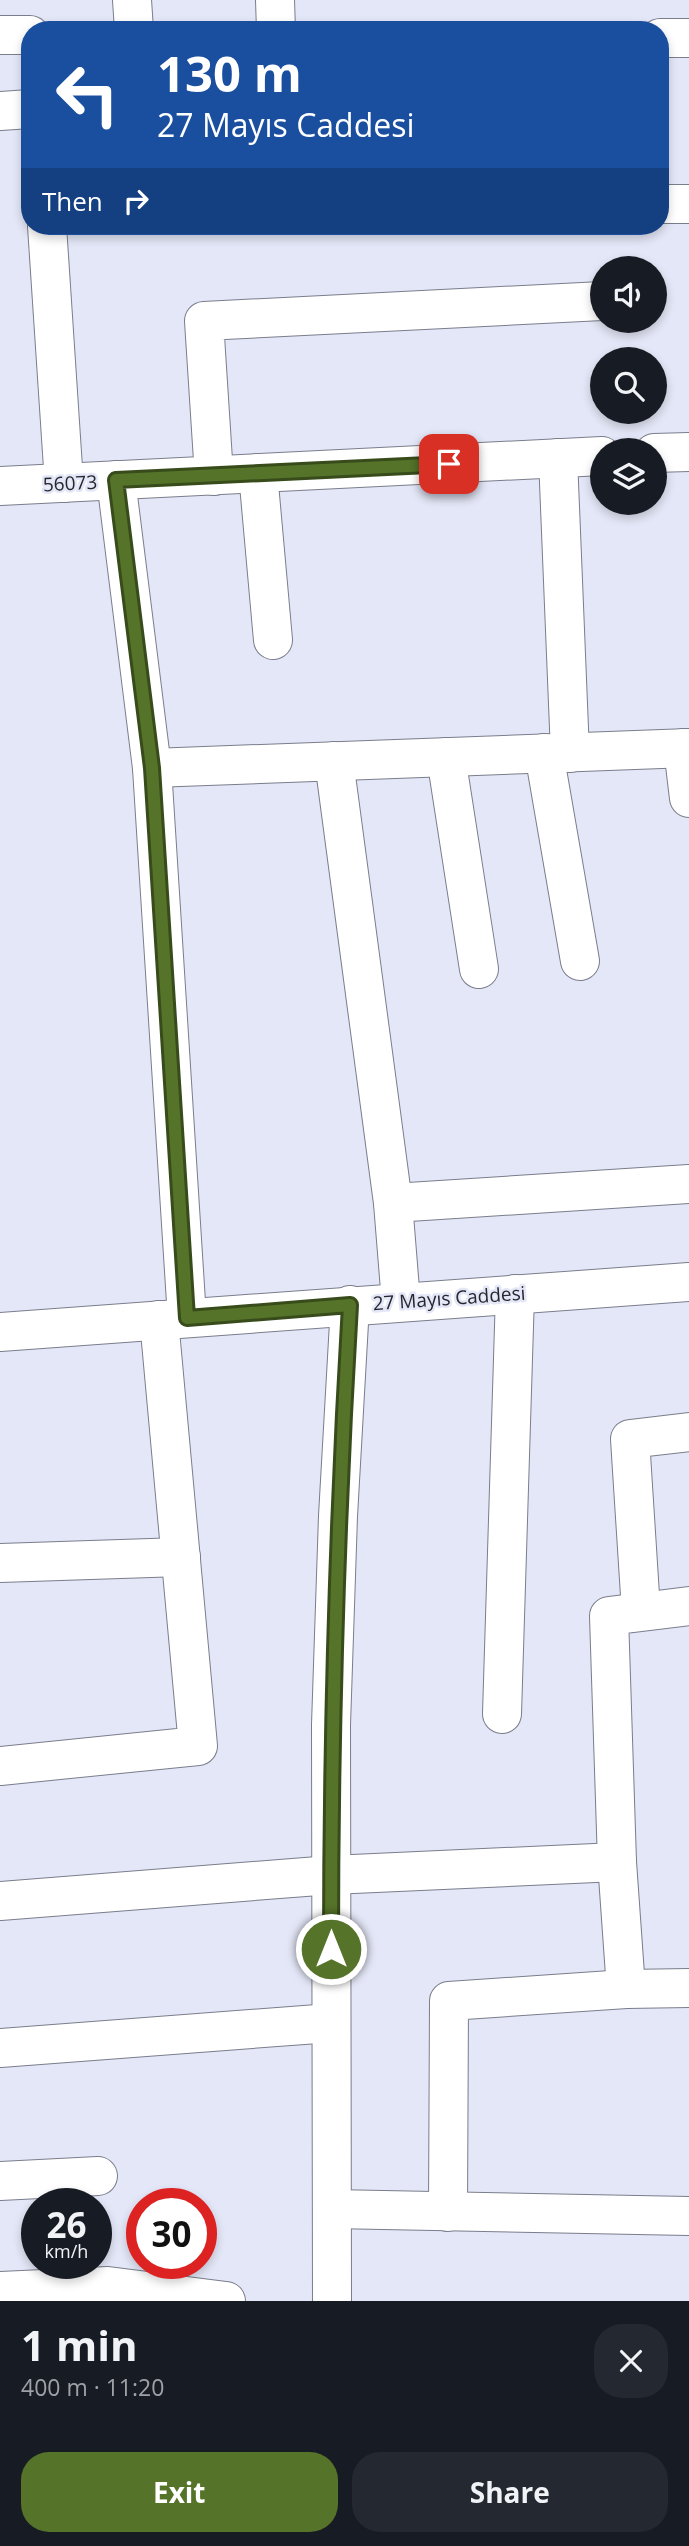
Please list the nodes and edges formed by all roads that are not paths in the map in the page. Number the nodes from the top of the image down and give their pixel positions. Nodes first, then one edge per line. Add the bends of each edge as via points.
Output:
1 (132, 0) edge
2 (275, 0) edge
3 (133, 21) edge
4 (276, 21) edge
5 (0, 35) edge
6 (21, 35) edge
7 (669, 38) edge
8 (689, 38) edge
9 (21, 110) edge
10 (0, 111) edge
11 (669, 204) edge
12 (689, 204) edge
13 (48, 235) edge
14 (590, 302) edge
15 (689, 452) edge
16 (667, 453) edge
17 (590, 457) edge
18 (558, 458) junction
19 (258, 473) junction
20 (214, 476) junction
21 (116, 480) junction
22 (64, 483) junction
23 (0, 486) edge
24 (273, 640) dead end
25 (686, 748) edge
26 (557, 753) junction
27 (446, 757) junction
28 (334, 761) junction
29 (152, 768) junction
30 (689, 798) edge
31 (580, 961) dead end
32 (479, 970) dead end
33 (689, 1184) edge
34 (393, 1203) junction
35 (689, 1282) edge
36 (515, 1294) junction
37 (401, 1301) junction
38 (350, 1305) junction
39 (173, 1319) junction
40 (0, 1332) edge
41 (689, 1432) edge
42 (181, 1557) junction
43 (0, 1563) edge
44 (689, 1606) edge
45 (640, 1611) junction
46 (502, 1714) dead end
47 (0, 1766) edge
48 (617, 1863) junction
49 (331, 1875) junction
50 (0, 1901) edge
51 (689, 1988) edge
52 (626, 1989) junction
53 (331, 2023) junction
54 (0, 2048) edge
55 (98, 2176) dead end
56 (0, 2181) edge
57 (332, 2209) junction
58 (448, 2213) junction
59 (689, 2216) edge
60 (0, 2291) edge
61 (226, 2301) edge
62 (332, 2301) edge

1 - 3 street
2 - 4 street
5 - 6 street
7 - 8 street
9 - 10 street
11 - 12 street
13 - 22 street
14 - 20 street via 204,321
15 - 16 street
17 - 18 street, 56073
18 - 19 street, 56073
18 - 26 street
19 - 20 street, 56073
19 - 24 street
20 - 21 street, 56073
21 - 22 street, 56073
21 - 29 street
22 - 23 street, 56073
25 - 26 street
25 - 30 street
26 - 27 street
26 - 31 street
27 - 28 street
27 - 32 street
28 - 29 street
28 - 34 street
29 - 39 street
33 - 34 street
34 - 37 street
35 - 36 street, 27 Mayıs Caddesi
36 - 37 street, 27 Mayıs Caddesi
36 - 46 street
37 - 38 street, 27 Mayıs Caddesi
38 - 39 street, 27 Mayıs Caddesi
38 - 49 street via 331,1725
39 - 40 street, 27 Mayıs Caddesi
39 - 42 street
41 - 45 street via 630,1439
42 - 43 street
42 - 47 street via 198,1746
44 - 45 street
45 - 48 street via 609,1616
48 - 49 street
48 - 52 street
49 - 50 street
49 - 53 street
51 - 52 street
52 - 58 street via 449,2001
53 - 54 street
53 - 57 street
55 - 56 street
57 - 58 street
57 - 62 street
58 - 59 street
60 - 61 street via 107,2286

